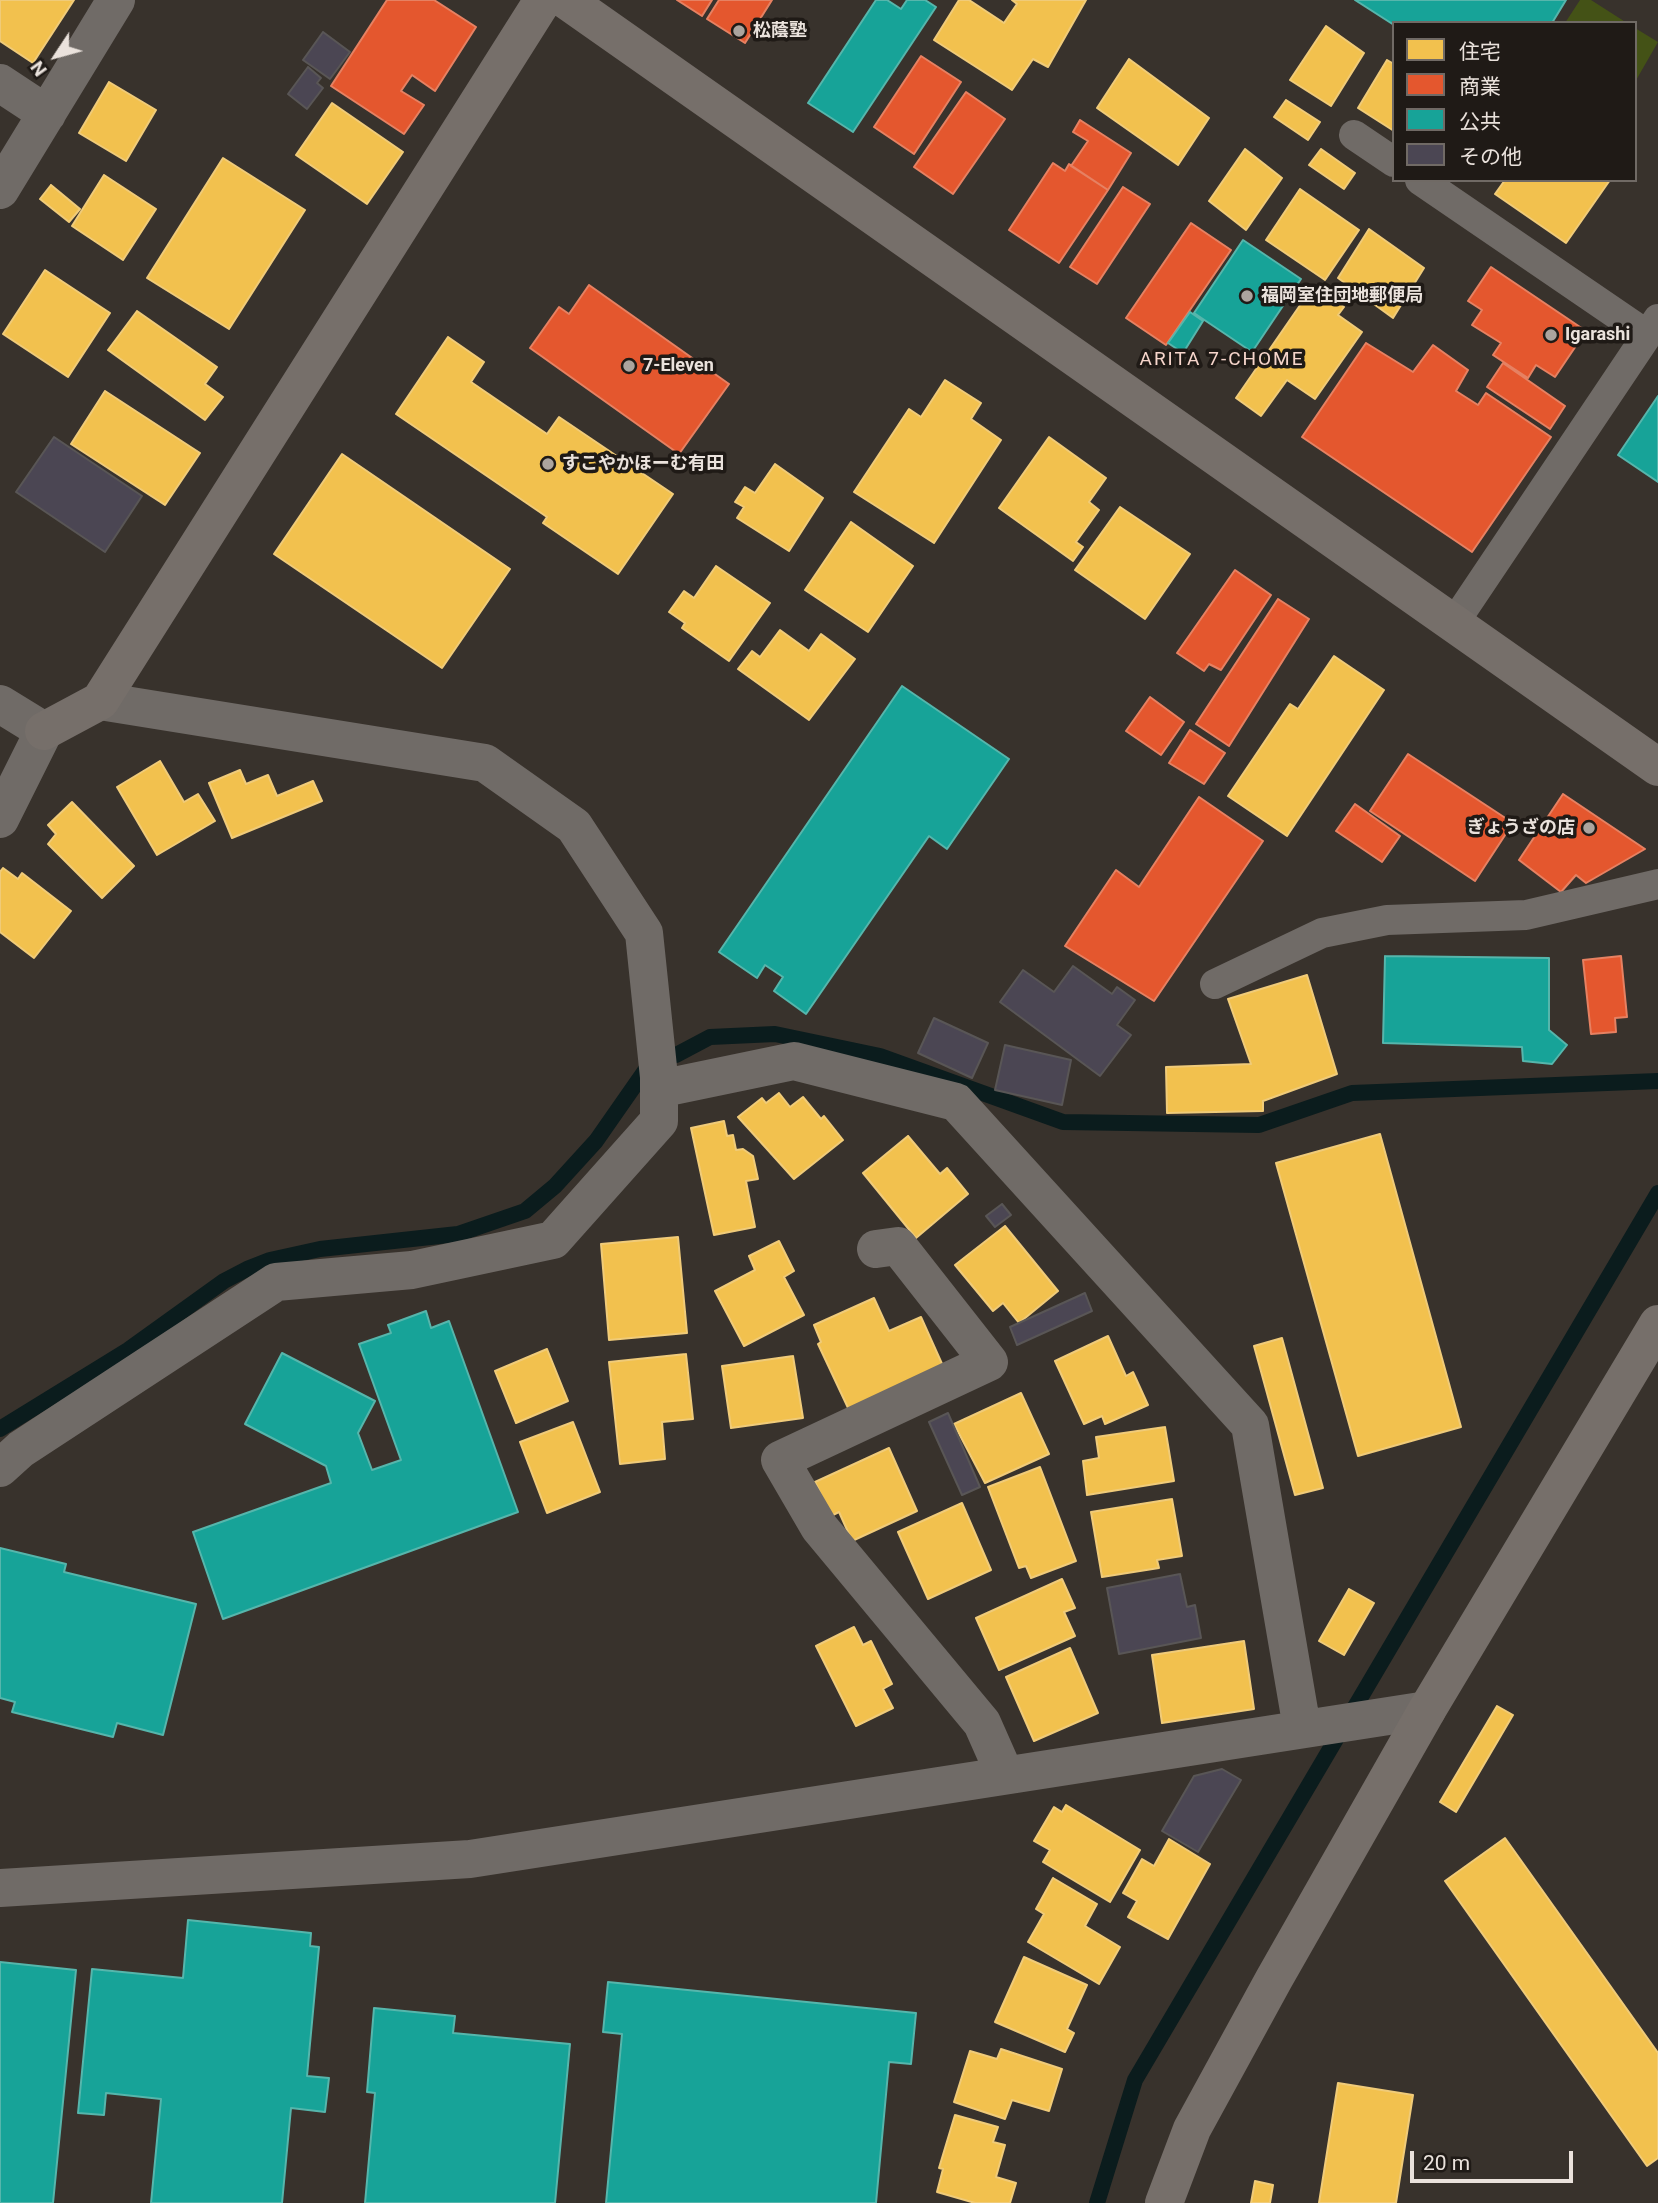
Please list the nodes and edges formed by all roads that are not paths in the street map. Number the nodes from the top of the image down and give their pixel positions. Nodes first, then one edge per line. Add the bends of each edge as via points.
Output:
1 (116, 0) edge
2 (543, 0) edge
3 (566, 0) edge
4 (0, 83) edge
5 (47, 114) junction
6 (1354, 135) dead end
7 (1392, 161) edge
8 (1423, 182) edge
9 (0, 190) edge
10 (1653, 327) edge
11 (1454, 623) junction
12 (100, 701) junction
13 (0, 704) edge
14 (44, 731) junction
15 (1658, 767) edge
16 (0, 819) edge
17 (1658, 884) edge
18 (1215, 984) dead end
19 (657, 1070) junction
20 (876, 1250) dead end
21 (1658, 1324) edge
22 (0, 1468) edge
23 (1427, 1710) junction
24 (1306, 1727) junction
25 (1005, 1775) junction
26 (0, 1888) edge
27 (1164, 2203) edge

1 - 5 street
2 - 12 street
3 - 11 street
4 - 5 street
5 - 9 street
6 - 7 lane
8 - 10 lane
10 - 11 lane
11 - 15 street
12 - 14 street
12 - 19 street via 485,763 575,826 644,933
13 - 14 street
14 - 16 street
17 - 18 lane via 1526,915 1387,920 1322,933
19 - 22 street via 659,1121 553,1240 412,1270 276,1282 21,1449
19 - 24 street via 794,1062 956,1102 1250,1425
20 - 25 street via 898,1246 989,1362 780,1460 819,1527 982,1723
21 - 23 street
23 - 24 street
23 - 27 street via 1192,2129
24 - 25 street
25 - 26 street via 470,1859

